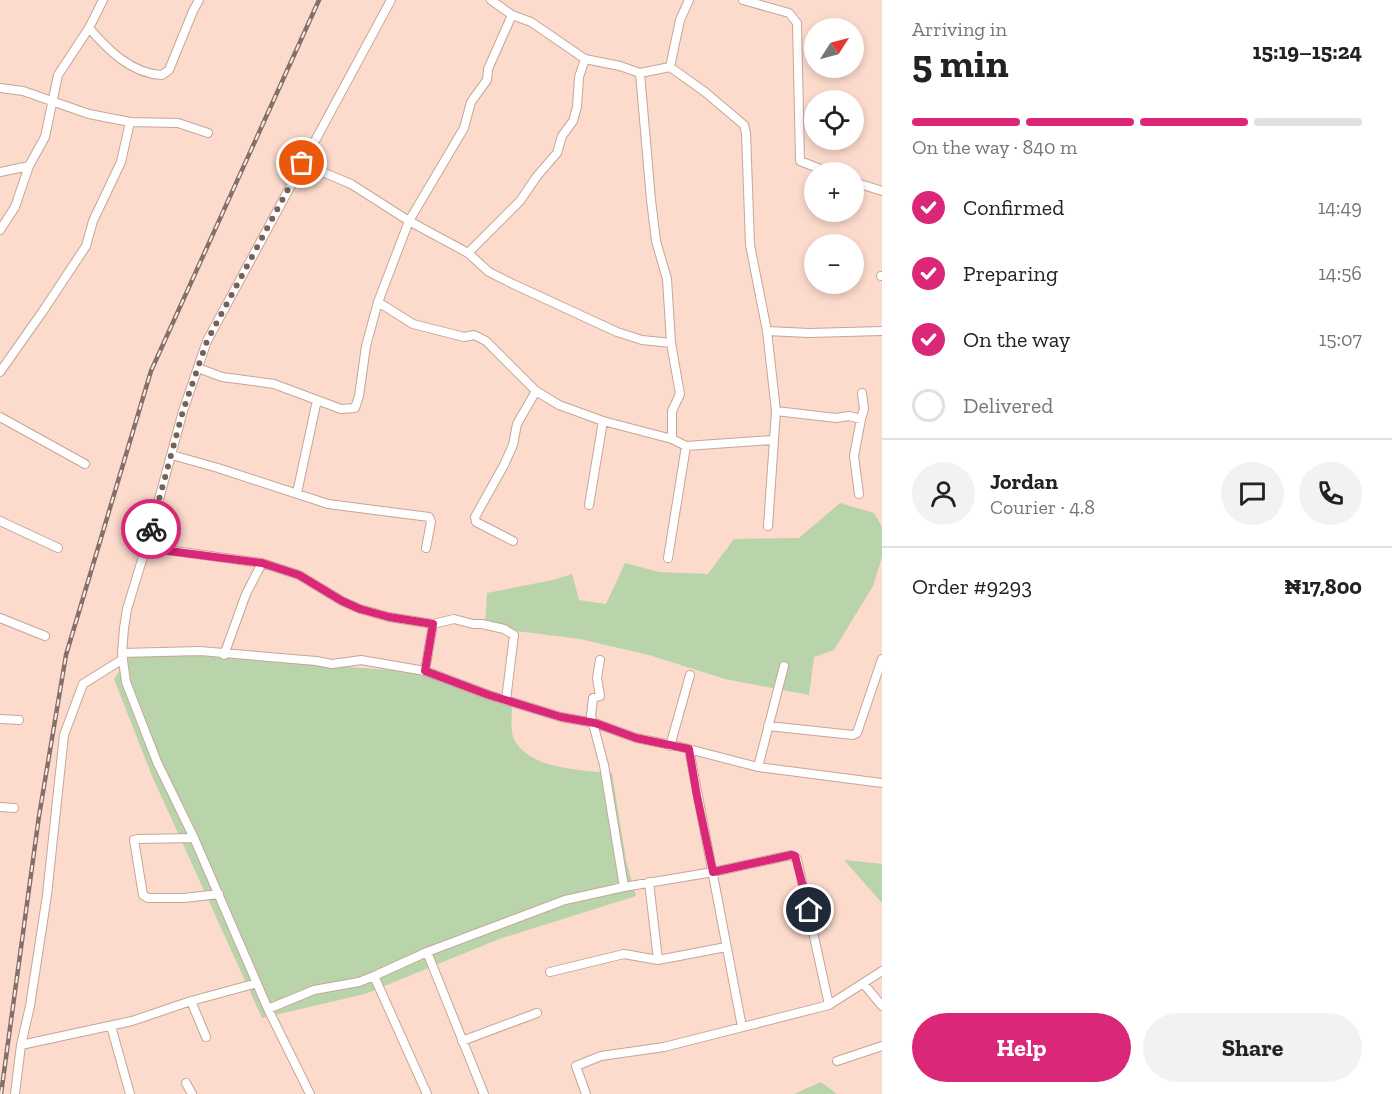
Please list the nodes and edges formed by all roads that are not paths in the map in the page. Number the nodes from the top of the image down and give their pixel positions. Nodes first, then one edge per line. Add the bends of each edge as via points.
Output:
1 (103, 0) edge
2 (199, 0) edge
3 (391, 0) edge
4 (491, 0) edge
5 (689, 0) edge
6 (743, 0) edge
7 (512, 15) junction
8 (89, 28) junction
9 (585, 59) junction
10 (670, 67) junction
11 (640, 73) junction
12 (0, 88) edge
13 (51, 102) junction
14 (130, 122) junction
15 (208, 133) dead end
16 (302, 163) junction
17 (804, 163) edge
18 (29, 166) junction
19 (0, 172) edge
20 (864, 185) edge
21 (882, 191) edge
22 (409, 221) junction
23 (0, 230) edge
24 (468, 253) junction
25 (378, 302) junction
26 (882, 330) edge
27 (767, 331) junction
28 (671, 343) junction
29 (198, 368) junction
30 (0, 372) edge
31 (536, 391) junction
32 (862, 393) dead end
33 (317, 400) junction
34 (776, 411) junction
35 (0, 417) edge
36 (861, 419) junction
37 (603, 421) junction
38 (672, 440) junction
39 (772, 440) junction
40 (686, 446) junction
41 (172, 455) junction
42 (85, 464) dead end
43 (297, 493) junction
44 (859, 494) dead end
45 (589, 506) dead end
46 (0, 521) edge
47 (768, 526) dead end
48 (513, 541) dead end
49 (58, 548) dead end
50 (146, 548) junction
51 (426, 548) dead end
52 (668, 558) dead end
53 (262, 563) junction
54 (0, 618) edge
55 (433, 624) junction
56 (45, 636) dead end
57 (224, 655) junction
58 (123, 656) junction
59 (882, 659) edge
60 (600, 660) dead end
61 (784, 666) dead end
62 (425, 671) junction
63 (690, 675) dead end
64 (506, 700) junction
65 (0, 719) edge
66 (20, 720) dead end
67 (593, 723) junction
68 (768, 726) junction
69 (670, 746) junction
70 (689, 749) junction
71 (758, 767) junction
72 (882, 783) edge
73 (0, 807) edge
74 (14, 808) dead end
75 (194, 838) junction
76 (713, 872) junction
77 (649, 882) junction
78 (624, 887) junction
79 (219, 894) junction
80 (726, 947) junction
81 (428, 952) junction
82 (658, 960) junction
83 (882, 970) edge
84 (550, 972) dead end
85 (374, 976) junction
86 (257, 983) junction
87 (863, 983) junction
88 (191, 1001) junction
89 (829, 1005) junction
90 (882, 1005) edge
91 (268, 1009) junction
92 (537, 1013) dead end
93 (111, 1026) junction
94 (742, 1027) junction
95 (206, 1037) dead end
96 (462, 1041) junction
97 (21, 1045) junction
98 (882, 1046) edge
99 (837, 1061) dead end
100 (186, 1083) dead end
101 (15, 1094) edge
102 (130, 1094) edge
103 (192, 1094) edge
104 (310, 1094) edge
105 (427, 1094) edge
106 (484, 1094) edge
107 (585, 1094) edge

1 - 8 street
2 - 8 street via 169,70 162,75 138,70
3 - 16 street
4 - 7 street
5 - 10 street via 680,20
6 - 17 street via 789,14 797,23 800,161
7 - 9 street via 531,22
7 - 22 street via 488,69 487,80 471,102 464,128
8 - 13 street via 58,75
9 - 11 street
9 - 24 street via 573,121 562,136 557,153 520,201
10 - 11 street
10 - 27 street via 744,125 750,245
11 - 28 street via 648,180 656,240 667,279
12 - 13 street via 23,91
13 - 14 street
13 - 18 street via 45,137
14 - 15 street via 178,123
14 - 30 street via 121,162 93,221 86,246
16 - 22 street via 351,184
16 - 29 street via 207,341
18 - 19 street
18 - 23 street via 15,207
20 - 21 street
22 - 24 street
22 - 25 street
24 - 28 street via 489,272 617,332
25 - 31 street via 413,324 464,337 474,335 486,341
25 - 33 street via 355,408 341,409
26 - 27 street
27 - 34 street
28 - 38 street via 680,394 672,411
29 - 33 street via 274,384
29 - 41 street
31 - 37 street via 559,405
31 - 48 street via 517,424 504,465 475,517 476,522
32 - 36 street
33 - 43 street
34 - 36 street
34 - 39 street
35 - 42 street
36 - 44 street via 854,456
37 - 38 street
37 - 45 street
38 - 40 street
39 - 40 street
39 - 47 street
40 - 52 street
41 - 43 street
41 - 50 street
43 - 51 street via 328,504 429,517
46 - 49 street
50 - 53 street
50 - 58 street via 125,619
53 - 55 street via 299,575 360,609
53 - 57 street
54 - 56 street
55 - 62 street
55 - 64 street via 454,619 504,629 514,635
57 - 58 street via 200,651
57 - 62 street via 329,664 361,660
58 - 75 street via 129,693
58 - 97 street via 83,684 64,735 47,895
59 - 68 street via 857,733
60 - 67 street via 600,696 593,698
61 - 68 street
62 - 64 street
63 - 69 street
64 - 67 street
65 - 66 street
67 - 69 street
67 - 78 street via 604,765
68 - 71 street
69 - 70 street
70 - 71 street
70 - 76 street
71 - 72 street
73 - 74 street
75 - 79 street
75 - 79 street via 134,840 143,896 184,898
76 - 77 street
76 - 80 street
76 - 89 street via 795,856
77 - 78 street
77 - 82 street
78 - 81 street via 565,900
79 - 86 street
80 - 82 street
80 - 94 street
81 - 85 street
81 - 96 street
82 - 84 street via 624,954
83 - 87 street
85 - 91 street via 314,990
85 - 105 street
86 - 88 street
86 - 91 street
87 - 89 street
87 - 90 street
88 - 93 street
88 - 95 street
89 - 94 street
91 - 104 street
92 - 96 street
93 - 97 street
93 - 102 street
94 - 107 street via 664,1047 601,1056 576,1065
96 - 106 street
97 - 101 street
98 - 99 street
100 - 103 street

